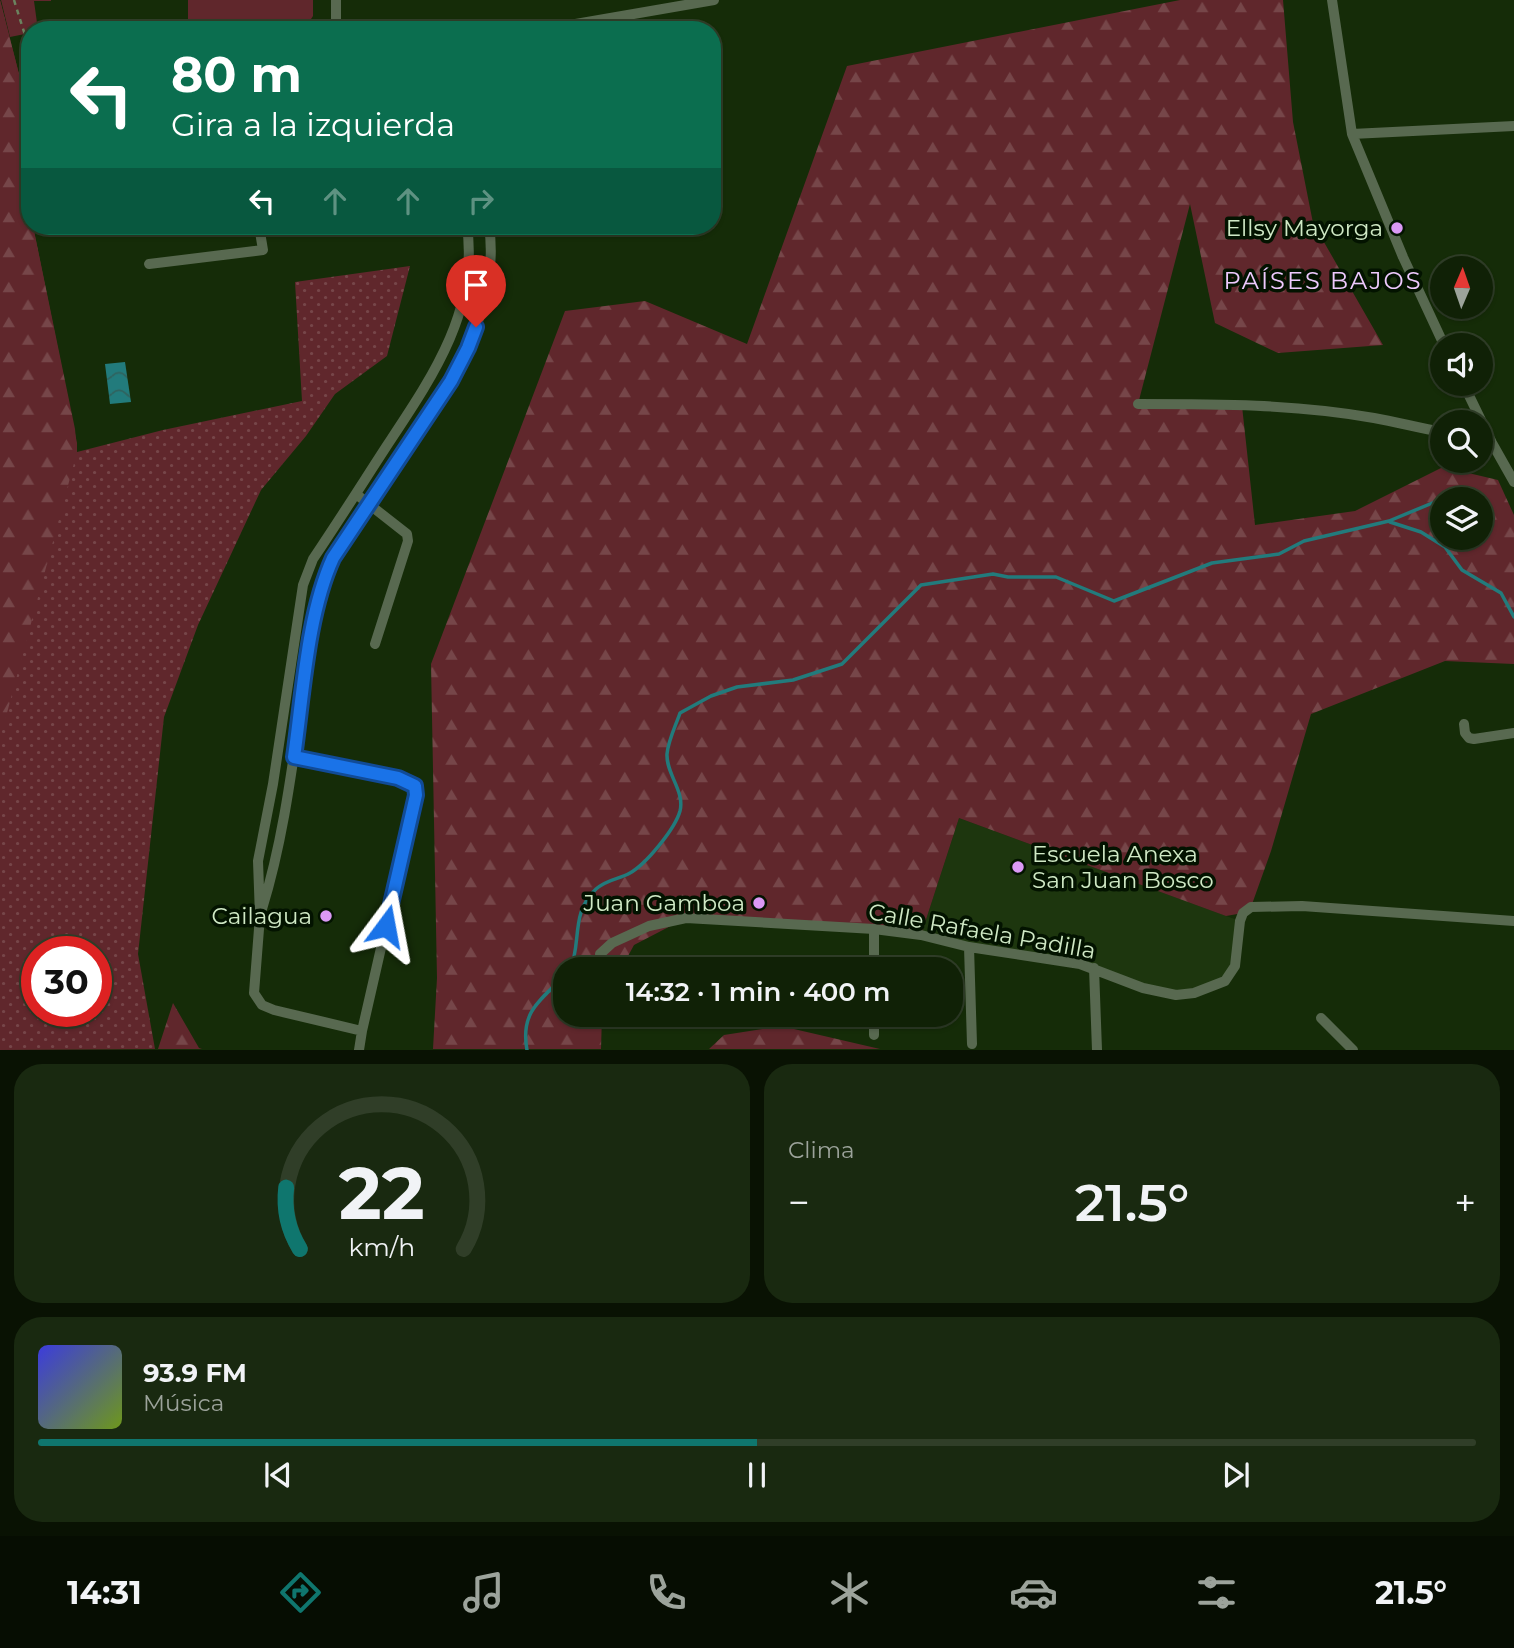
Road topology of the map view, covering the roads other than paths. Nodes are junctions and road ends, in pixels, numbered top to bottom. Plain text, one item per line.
1 (336, 0) edge
2 (644, 0) edge
3 (714, 0) edge
4 (1332, 0) edge
5 (645, 12) junction
6 (336, 21) edge
7 (593, 21) edge
8 (1514, 126) edge
9 (1352, 135) junction
10 (260, 235) edge
11 (467, 235) edge
12 (489, 235) edge
13 (149, 264) dead end
14 (1438, 333) edge
15 (1138, 404) dead end
16 (1430, 429) edge
17 (1493, 445) edge
18 (1512, 475) edge
19 (356, 494) junction
20 (369, 503) junction
21 (375, 644) dead end
22 (1464, 724) dead end
23 (1514, 733) edge
24 (294, 757) junction
25 (273, 783) junction
26 (289, 786) junction
27 (260, 916) junction
28 (1514, 921) edge
29 (873, 929) junction
30 (969, 947) junction
31 (600, 954) dead end
32 (874, 957) edge
33 (1094, 968) junction
34 (1321, 1018) dead end
35 (874, 1027) edge
36 (362, 1031) junction
37 (874, 1035) dead end
38 (972, 1044) dead end
39 (359, 1049) edge
40 (1097, 1049) edge
41 (1353, 1049) edge

1 - 6 street
2 - 5 street
3 - 5 street
4 - 9 street
5 - 7 street
8 - 9 street
9 - 14 street
10 - 13 street
11 - 19 street
12 - 20 street
15 - 16 street
17 - 18 street
19 - 20 street
19 - 25 street
20 - 21 street
20 - 24 street
22 - 23 street
24 - 26 street
24 - 36 street
25 - 26 street
25 - 27 street
26 - 27 street
27 - 36 street
28 - 33 street, Calle Rafaela Padilla
29 - 30 street, Calle Rafaela Padilla
29 - 31 street, Calle Rafaela Padilla
29 - 32 street
30 - 33 street, Calle Rafaela Padilla
30 - 38 street
33 - 40 street
34 - 41 street
35 - 37 street
36 - 39 street

